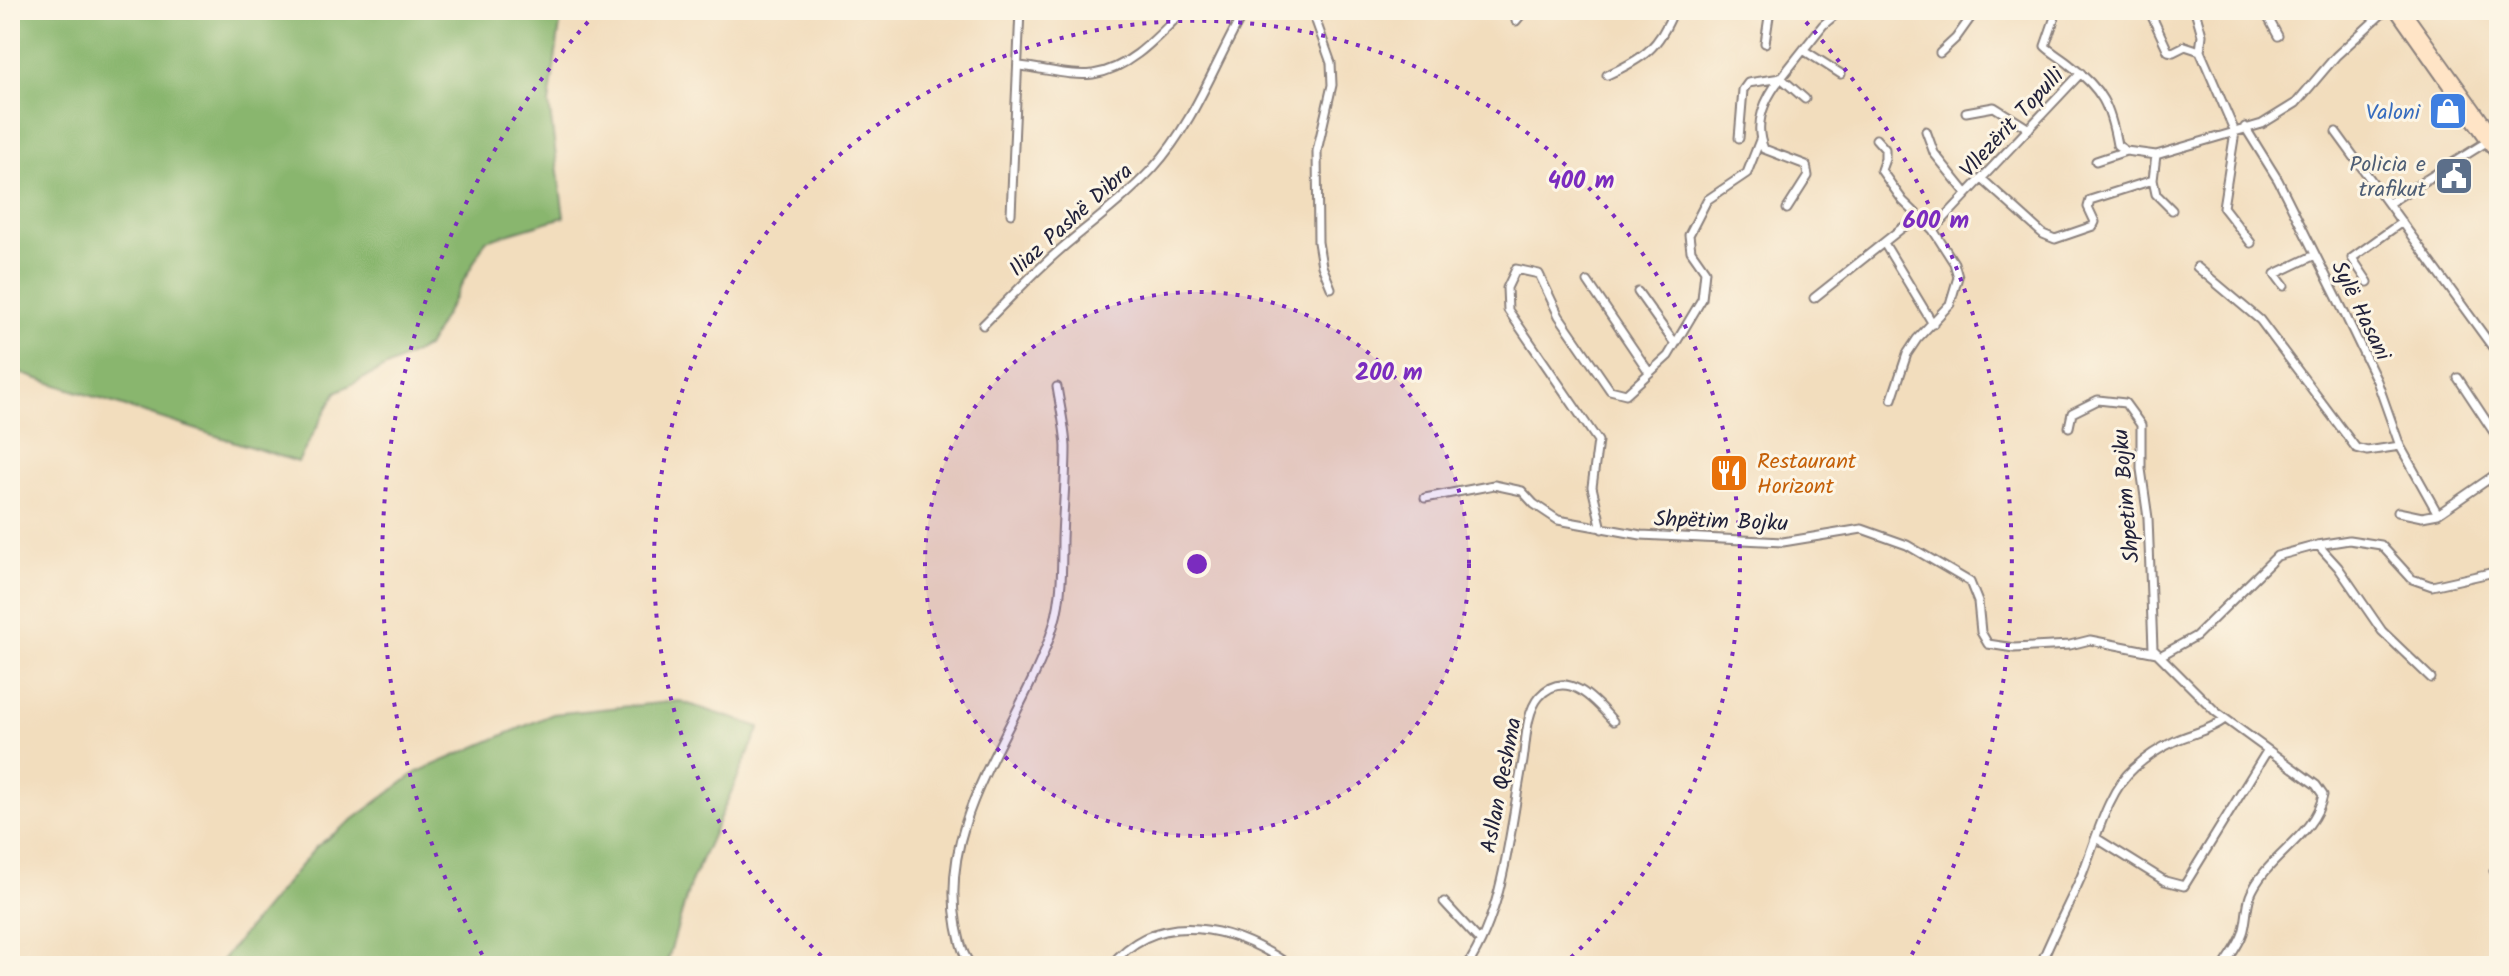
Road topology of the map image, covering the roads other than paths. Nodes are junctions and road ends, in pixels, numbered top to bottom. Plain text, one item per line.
1 (1020, 10) edge
2 (1184, 10) edge
3 (1245, 10) edge
4 (1312, 10) edge
5 (1525, 10) edge
6 (1674, 10) edge
7 (1770, 10) edge
8 (1841, 10) edge
9 (1976, 10) edge
10 (2149, 10) edge
11 (2195, 10) edge
12 (2264, 10) edge
13 (2386, 10) edge
14 (2395, 10) edge
15 (2404, 10) edge
16 (2056, 14) dead end
17 (1516, 21) dead end
18 (2278, 36) dead end
19 (1765, 43) dead end
20 (1805, 51) junction
21 (2200, 51) junction
22 (1940, 53) dead end
23 (1019, 66) junction
24 (2081, 73) junction
25 (1841, 74) dead end
26 (1607, 75) dead end
27 (1781, 78) junction
28 (1805, 99) dead end
29 (1966, 112) dead end
30 (2245, 127) junction
31 (2029, 129) junction
32 (1926, 131) dead end
33 (2235, 132) junction
34 (2336, 132) dead end
35 (1739, 138) dead end
36 (1876, 139) dead end
37 (2495, 139) edge
38 (1760, 140) junction
39 (2126, 151) junction
40 (2156, 155) junction
41 (2499, 158) edge
42 (2096, 161) dead end
43 (1982, 179) junction
44 (2153, 180) junction
45 (1967, 194) junction
46 (2389, 203) junction
47 (1787, 209) dead end
48 (2172, 210) dead end
49 (1011, 214) dead end
50 (1920, 217) junction
51 (2402, 222) junction
52 (1933, 230) junction
53 (1884, 243) junction
54 (2251, 243) dead end
55 (2315, 255) junction
56 (2197, 267) dead end
57 (1588, 282) dead end
58 (2368, 282) dead end
59 (2284, 286) dead end
60 (1331, 288) dead end
61 (1638, 292) dead end
62 (1814, 298) dead end
63 (1933, 324) junction
64 (983, 325) dead end
65 (1675, 344) junction
66 (2499, 356) edge
67 (1649, 372) junction
68 (2458, 378) dead end
69 (1057, 387) dead end
70 (1892, 399) dead end
71 (2069, 427) dead end
72 (2499, 440) edge
73 (2400, 446) junction
74 (2499, 472) edge
75 (1425, 498) dead end
76 (2398, 512) dead end
77 (2438, 514) junction
78 (1602, 529) junction
79 (2318, 545) junction
80 (2499, 571) edge
81 (2159, 655) junction
82 (2431, 678) dead end
83 (2225, 719) junction
84 (1613, 721) dead end
85 (2267, 751) junction
86 (2096, 838) junction
87 (1444, 902) dead end
88 (1480, 941) junction
89 (972, 966) edge
90 (1110, 966) edge
91 (1291, 966) edge
92 (1467, 966) edge
93 (2040, 966) edge
94 (2224, 966) edge

1 - 23 street
2 - 23 street
3 - 64 street, Iliaz Pashë Dibra
4 - 60 street
5 - 17 street
6 - 26 street
7 - 19 street
8 - 20 street
9 - 22 street
10 - 21 street
11 - 21 street
12 - 18 street
13 - 30 street
14 - 37 main road
15 - 37 main road
16 - 24 street
20 - 25 street
20 - 27 street
21 - 33 street
23 - 49 street
24 - 31 street, Vllezërit Topulli
24 - 39 street
27 - 28 street
27 - 35 street
27 - 38 street
29 - 31 street
30 - 33 street
30 - 55 street, Sylë Hasani
31 - 43 street, Vllezërit Topulli
32 - 45 street
33 - 40 street
33 - 54 street
34 - 46 street
36 - 50 street
37 - 41 main road
37 - 46 street
38 - 47 street
38 - 65 street
39 - 40 street
39 - 42 street
40 - 44 street
43 - 44 street
43 - 45 street, Vllezërit Topulli
44 - 48 street
45 - 52 street, Vllezërit Topulli
46 - 51 street
50 - 52 street
50 - 53 street
51 - 58 street
51 - 66 street
52 - 63 street
53 - 62 street
53 - 63 street
55 - 59 street
55 - 73 street, Sylë Hasani
56 - 73 street
57 - 67 street
61 - 65 street
63 - 70 street
65 - 67 street
67 - 78 street
68 - 72 street
69 - 89 street
71 - 81 street, Shpetim Bojku
73 - 77 street, Sylë Hasani
74 - 77 street
75 - 78 street, Shpëtim Bojku
76 - 77 street
78 - 81 street, Shpëtim Bojku
79 - 80 street
79 - 81 street
79 - 82 street
81 - 83 street
83 - 85 street
83 - 86 street
84 - 88 street, Asllan Qeshma
85 - 86 street
85 - 94 street
86 - 93 street
87 - 88 street
88 - 92 street, Asllan Qeshma
90 - 91 street

